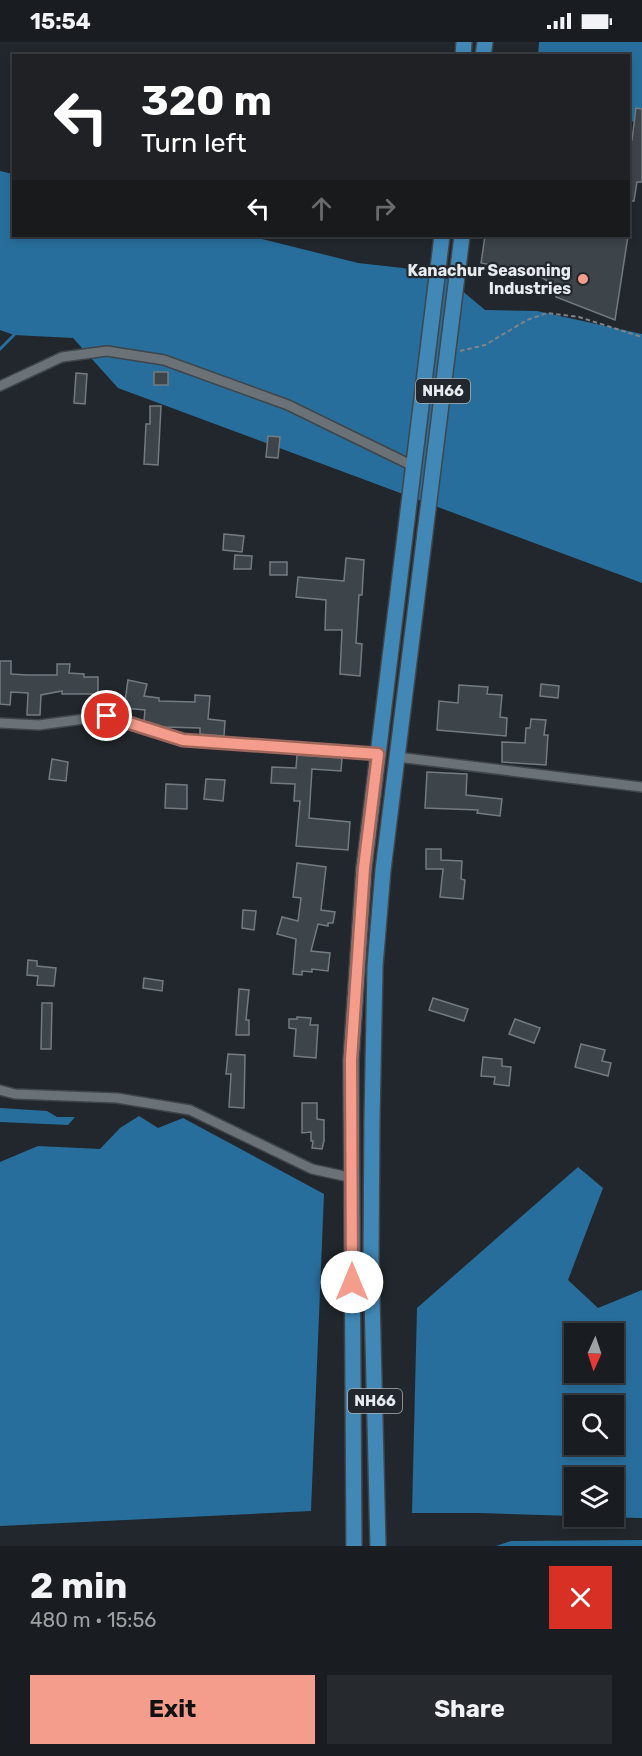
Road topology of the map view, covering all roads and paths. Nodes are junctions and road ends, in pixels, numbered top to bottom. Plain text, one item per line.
1 (442, 237) edge
2 (462, 237) edge
3 (642, 338) edge
4 (448, 353) junction
5 (0, 386) edge
6 (413, 466) junction
7 (0, 723) edge
8 (378, 754) junction
9 (397, 757) junction
10 (642, 787) edge
11 (0, 1090) edge
12 (353, 1178) junction
13 (354, 1546) edge
14 (378, 1546) edge

1 - 6 highway, NH66
2 - 4 highway, NH66
3 - 4 path
4 - 9 highway, NH66
5 - 6 street
6 - 8 highway, NH66
7 - 8 street
8 - 12 highway, NH66
9 - 10 street
9 - 14 highway, NH66
11 - 12 street
12 - 13 highway, NH66

